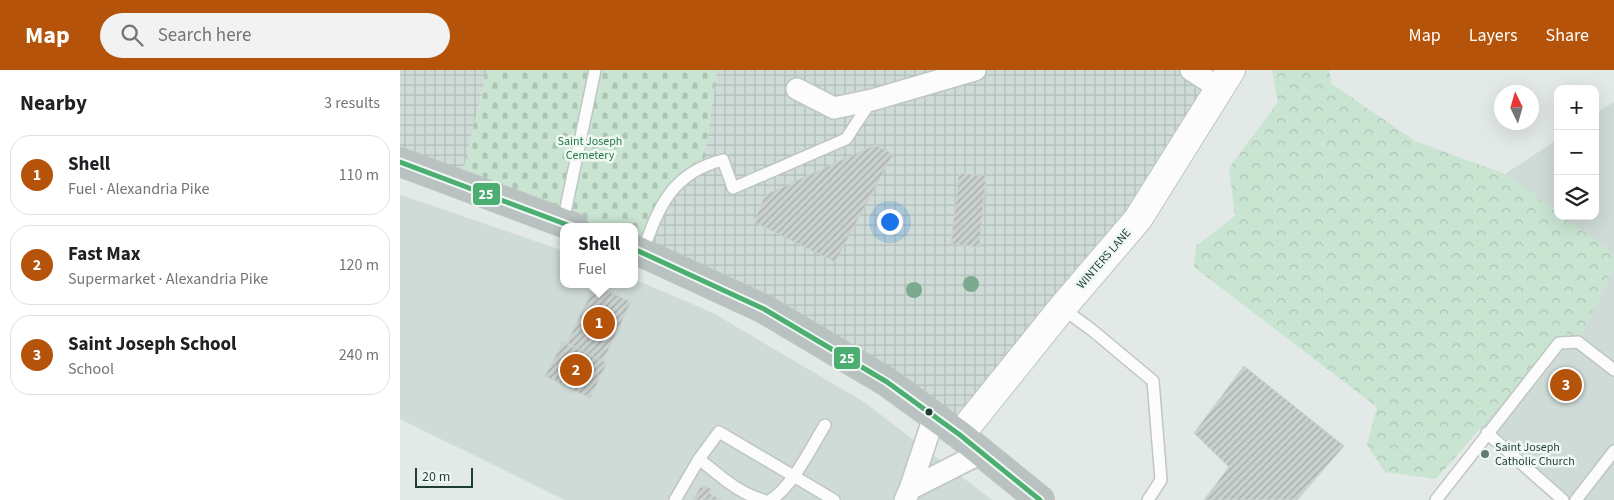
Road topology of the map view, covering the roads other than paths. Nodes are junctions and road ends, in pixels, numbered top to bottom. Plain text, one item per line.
1 (595, 70) edge
2 (975, 70) edge
3 (1191, 70) edge
4 (1223, 76) edge
5 (797, 89) dead end
6 (872, 100) junction
7 (400, 162) edge
8 (563, 223) edge
9 (568, 223) edge
10 (638, 251) edge
11 (1062, 308) junction
12 (1614, 370) edge
13 (934, 417) junction
14 (826, 425) dead end
15 (1487, 433) junction
16 (960, 436) junction
17 (1614, 451) edge
18 (981, 453) junction
19 (699, 459) junction
20 (793, 476) junction
21 (908, 495) edge
22 (675, 500) edge
23 (763, 500) edge
24 (770, 500) edge
25 (834, 500) edge
26 (1040, 500) edge
27 (1148, 500) edge
28 (1436, 500) edge
29 (1563, 500) edge
30 (1576, 500) edge

1 - 9 lane
2 - 6 street
3 - 4 street
4 - 11 street, WINTERS LANE
5 - 6 street
6 - 10 lane
7 - 8 highway
10 - 13 highway
11 - 16 street, WINTERS LANE
11 - 27 lane
12 - 15 lane
13 - 16 highway
13 - 21 street
14 - 20 lane
15 - 28 lane
15 - 29 lane
16 - 18 highway
17 - 30 lane
18 - 21 street
18 - 26 highway
19 - 20 lane
19 - 22 lane
19 - 23 lane
20 - 24 lane
20 - 25 lane

